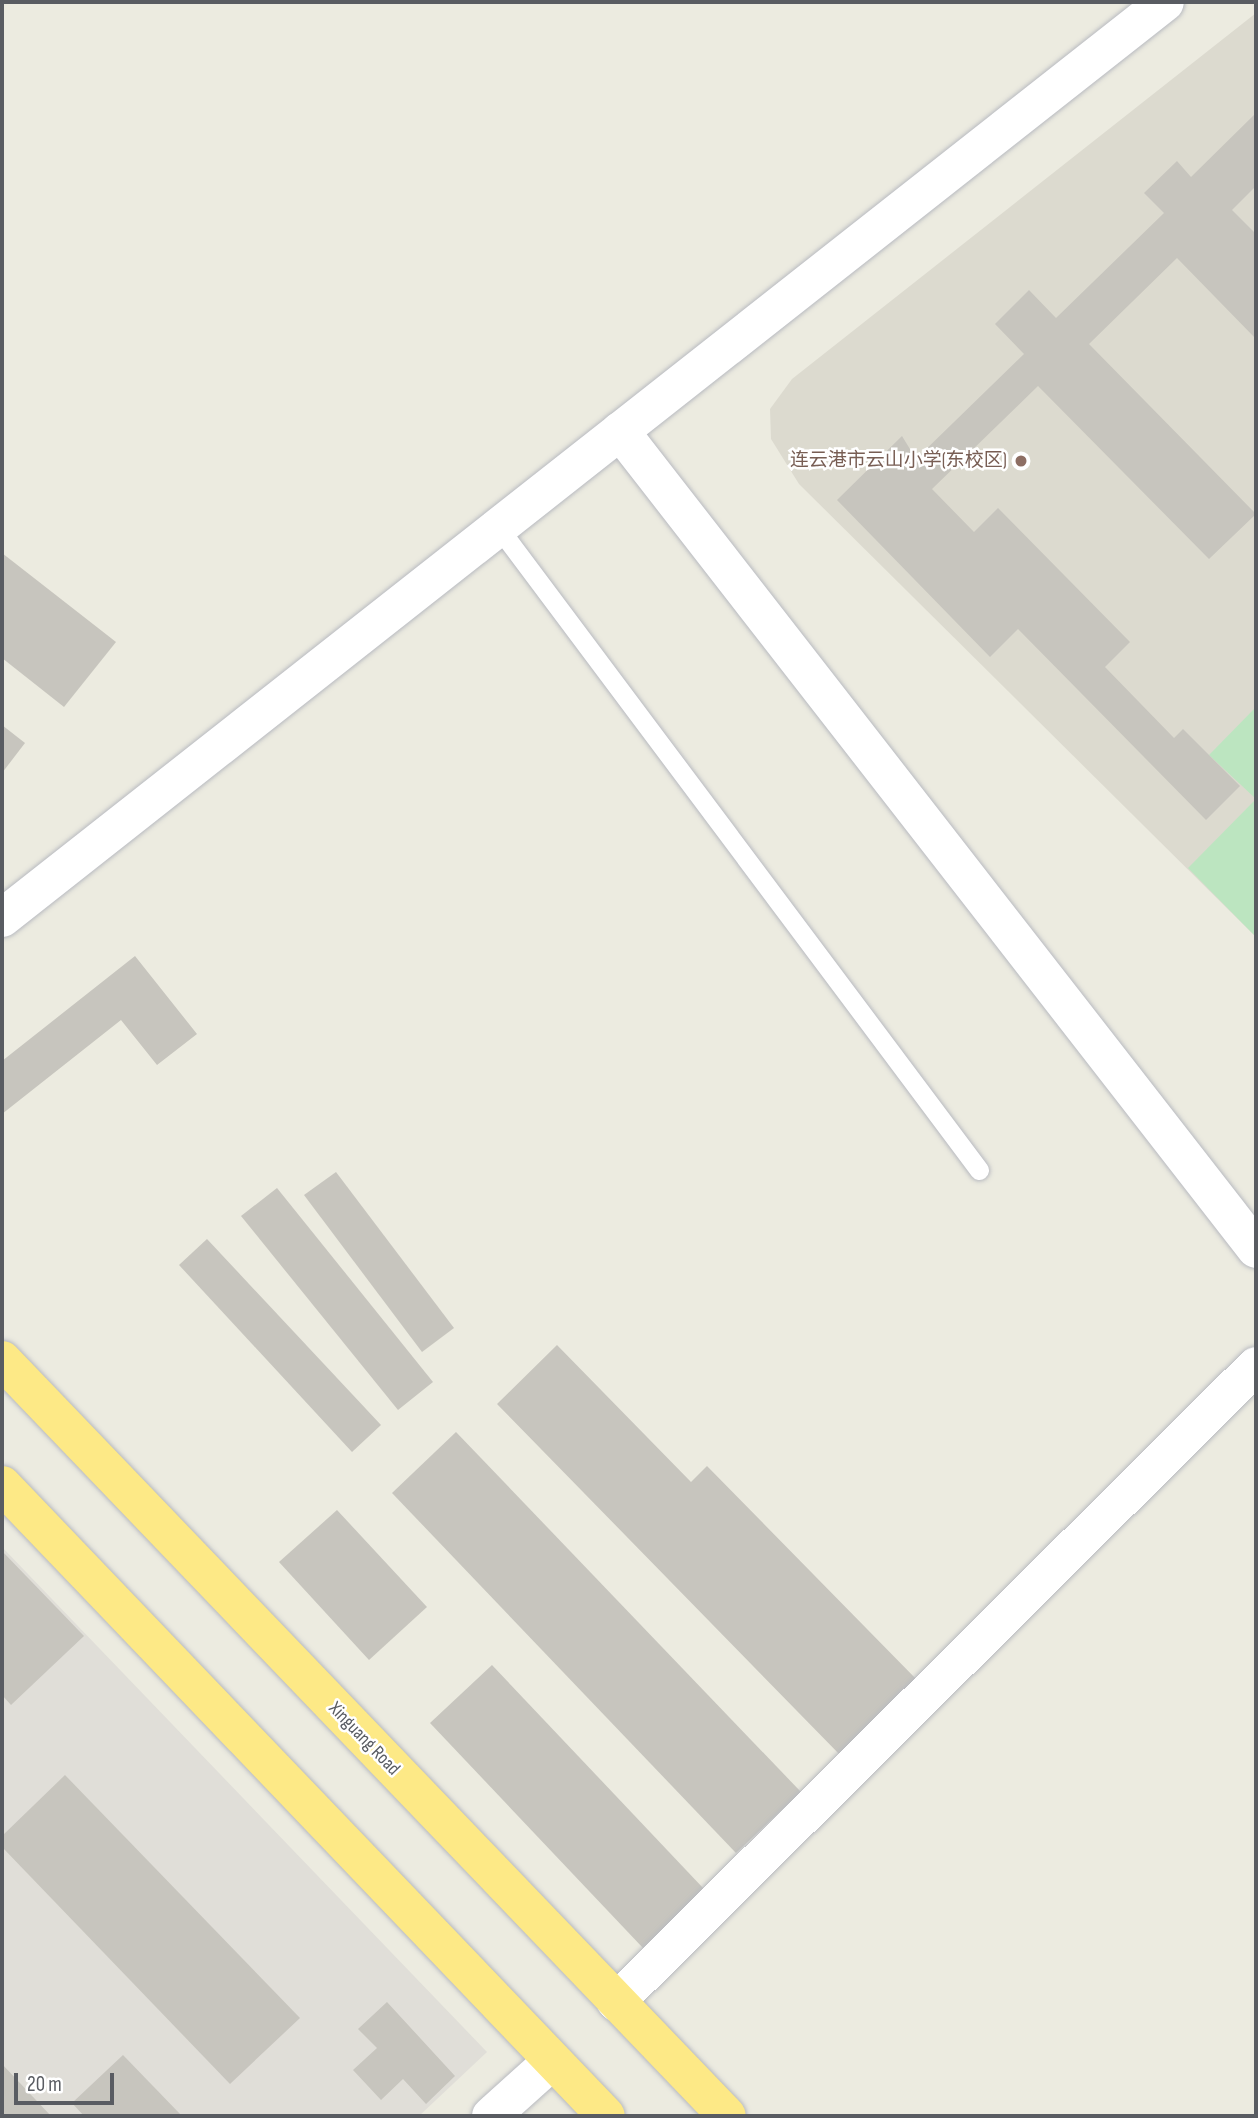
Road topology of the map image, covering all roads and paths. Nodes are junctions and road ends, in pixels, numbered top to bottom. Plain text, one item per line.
1 (1166, 2) edge
2 (620, 431) junction
3 (498, 527) junction
4 (2, 919) edge
5 (979, 1170) dead end
6 (1256, 1249) edge
7 (2, 1360) edge
8 (1256, 1366) edge
9 (2, 1485) edge
10 (616, 2001) junction
11 (552, 2061) junction
12 (491, 2116) edge
13 (606, 2116) edge
14 (727, 2116) edge

1 - 2 street
2 - 3 street
2 - 6 street
3 - 4 street
3 - 5 lane
7 - 10 highway, Xinguang Road
8 - 10 street
9 - 11 highway
10 - 14 highway, Xinguang Road
11 - 12 street
11 - 13 highway

